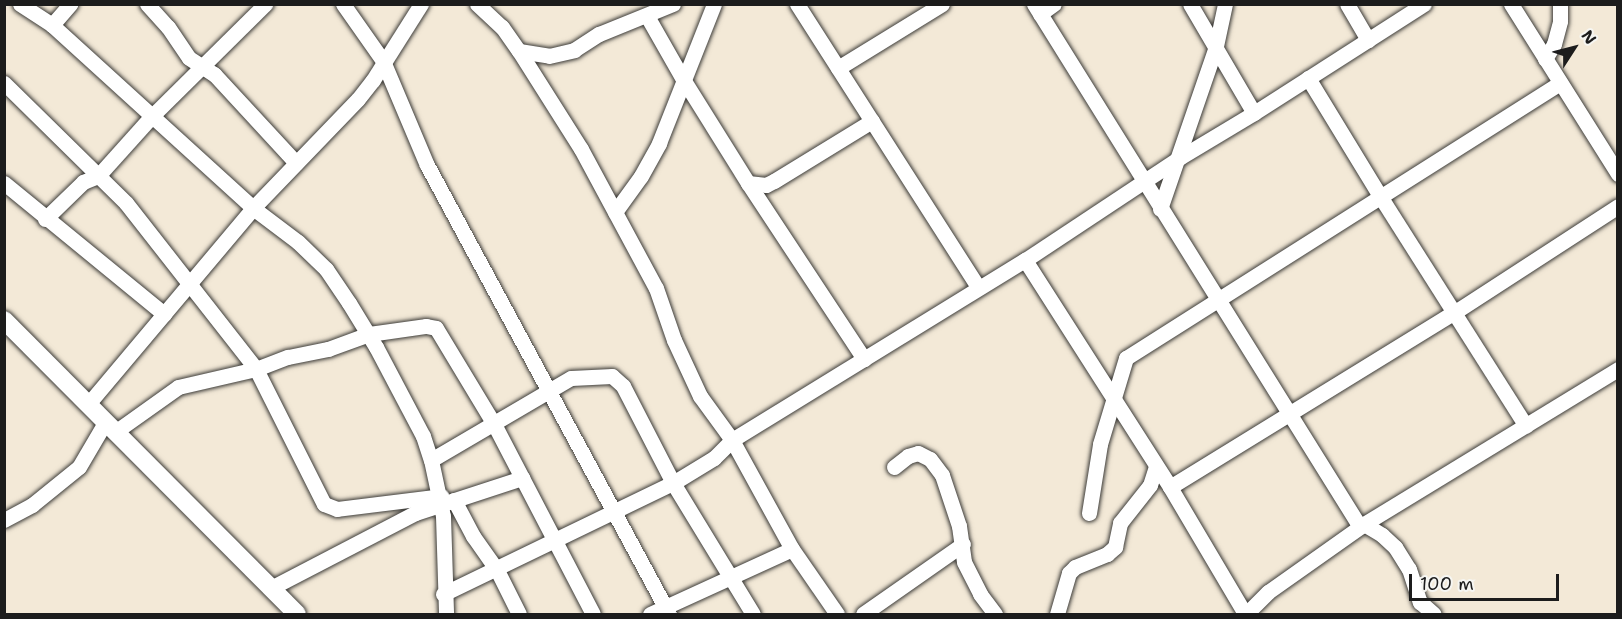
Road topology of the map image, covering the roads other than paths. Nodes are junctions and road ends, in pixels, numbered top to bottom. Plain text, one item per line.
1 (20, 4) edge
2 (70, 4) edge
3 (147, 4) edge
4 (265, 4) edge
5 (343, 4) edge
6 (421, 4) edge
7 (477, 4) edge
8 (489, 4) edge
9 (673, 4) edge
10 (714, 4) edge
11 (797, 4) edge
12 (942, 4) edge
13 (1054, 4) edge
14 (1190, 4) edge
15 (1225, 4) edge
16 (1347, 4) edge
17 (1424, 4) edge
18 (1511, 4) edge
19 (1560, 4) edge
20 (1037, 9) edge
21 (647, 16) junction
22 (52, 24) junction
23 (502, 27) junction
24 (1368, 40) junction
25 (1215, 46) junction
26 (519, 51) junction
27 (1545, 59) junction
28 (383, 62) junction
29 (202, 65) junction
30 (838, 68) junction
31 (1308, 78) junction
32 (683, 79) junction
33 (4, 83) edge
34 (1560, 83) junction
35 (1254, 113) junction
36 (151, 117) junction
37 (872, 121) junction
38 (1179, 158) junction
39 (296, 163) junction
40 (1617, 174) edge
41 (98, 176) junction
42 (1143, 182) junction
43 (4, 183) edge
44 (748, 183) junction
45 (1380, 196) junction
46 (1617, 206) edge
47 (253, 208) junction
48 (1160, 209) junction
49 (615, 212) junction
50 (45, 219) junction
51 (1025, 260) junction
52 (190, 286) junction
53 (978, 287) junction
54 (1218, 300) junction
55 (1455, 312) junction
56 (164, 314) junction
57 (4, 320) edge
58 (369, 334) junction
59 (864, 359) junction
60 (256, 369) junction
61 (1617, 369) edge
62 (548, 391) junction
63 (1113, 399) junction
64 (89, 403) junction
65 (1289, 414) junction
66 (494, 424) junction
67 (1526, 426) junction
68 (111, 427) junction
69 (732, 440) junction
70 (431, 460) junction
71 (894, 467) dead end
72 (1156, 467) junction
73 (522, 478) junction
74 (674, 483) junction
75 (1170, 487) junction
76 (445, 500) junction
77 (612, 511) junction
78 (1089, 513) dead end
79 (4, 520) edge
80 (1362, 525) junction
81 (554, 540) junction
82 (963, 544) junction
83 (792, 549) junction
84 (497, 570) junction
85 (729, 577) junction
86 (271, 588) junction
87 (443, 594) junction
88 (667, 611) edge
89 (297, 615) edge
90 (446, 615) edge
91 (519, 615) edge
92 (593, 615) edge
93 (650, 615) edge
94 (753, 615) edge
95 (837, 615) edge
96 (863, 615) edge
97 (995, 615) edge
98 (1057, 615) edge
99 (1246, 615) edge
100 (1434, 615) edge

1 - 22 street
2 - 22 street
3 - 29 street
4 - 29 street
5 - 28 street
6 - 28 street
7 - 23 street
8 - 23 street
9 - 21 street
10 - 32 street
11 - 30 street
12 - 30 street
13 - 20 street
14 - 25 street
15 - 25 street
16 - 24 street
17 - 24 street
18 - 27 street
19 - 27 street
20 - 42 street
21 - 26 street
21 - 32 street
22 - 36 street
23 - 26 street
24 - 31 street
25 - 35 street
25 - 38 street
26 - 49 street
27 - 34 street
28 - 39 street
28 - 62 street
29 - 36 street
29 - 39 street
30 - 37 street
31 - 35 street
31 - 45 street
32 - 44 street
32 - 49 street
33 - 41 street
34 - 40 street
34 - 45 street
35 - 38 street
36 - 41 street
36 - 47 street
37 - 44 street
37 - 53 street
38 - 42 street
38 - 48 street
39 - 47 street
41 - 50 street
41 - 52 street
42 - 48 street
42 - 51 street
43 - 50 street
44 - 59 street
45 - 54 street
45 - 55 street
46 - 55 street
47 - 52 street
47 - 58 street
48 - 54 street
49 - 69 street
50 - 56 street
51 - 53 street
51 - 63 street
52 - 56 street
52 - 60 street
53 - 59 street
54 - 63 street
54 - 65 street
55 - 65 street
55 - 67 street
56 - 64 street
57 - 64 main road
58 - 60 street
58 - 66 street
58 - 70 street
59 - 69 street
60 - 68 street
60 - 76 street
61 - 67 street
62 - 66 street
62 - 74 street
62 - 77 street
63 - 72 street
63 - 78 street
64 - 68 main road
65 - 75 street
65 - 80 street
66 - 70 street
66 - 73 street
67 - 80 street
68 - 79 street
68 - 86 main road
69 - 74 street
69 - 83 street
70 - 76 street
71 - 82 street
72 - 75 street
72 - 98 street
73 - 76 street
73 - 81 street
74 - 77 street
74 - 85 street
75 - 99 street
76 - 84 street
76 - 86 street
76 - 87 street
77 - 81 street
77 - 88 street
80 - 99 street
80 - 100 street
81 - 84 street
81 - 92 street
82 - 96 street
82 - 97 street
83 - 85 street
83 - 95 street
84 - 87 street
84 - 91 street
85 - 88 street
85 - 94 street
86 - 89 main road
87 - 90 street
88 - 93 street

